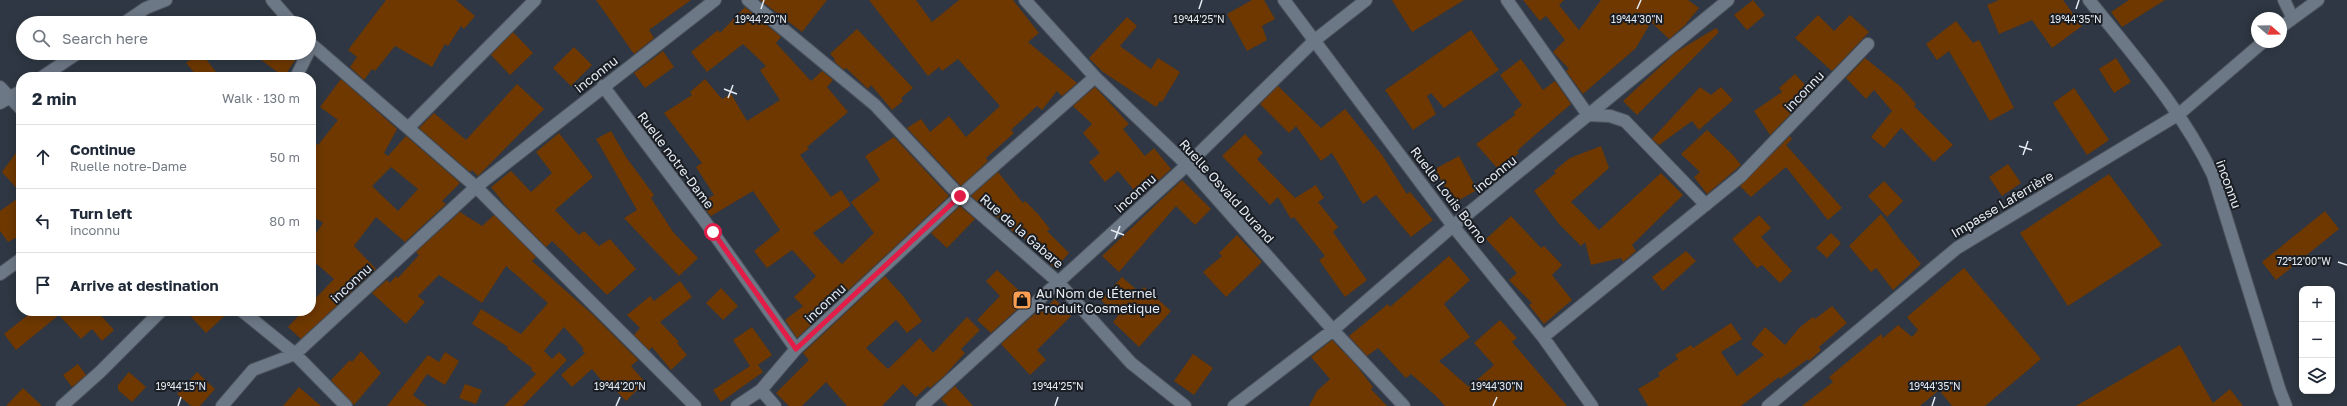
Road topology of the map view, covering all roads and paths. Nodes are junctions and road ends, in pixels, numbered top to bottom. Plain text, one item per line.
1 (166, 0) edge
2 (272, 0) edge
3 (534, 0) edge
4 (715, 0) edge
5 (748, 0) edge
6 (1025, 0) edge
7 (1284, 0) edge
8 (1366, 0) edge
9 (1507, 0) edge
10 (1728, 0) edge
11 (2089, 0) edge
12 (2284, 0) edge
13 (2318, 0) edge
14 (142, 4) edge
15 (131, 16) edge
16 (286, 16) edge
17 (2292, 17) junction
18 (2287, 22) edge
19 (1316, 40) junction
20 (1868, 44) dead end
21 (2256, 48) edge
22 (316, 53) edge
23 (68, 60) edge
24 (304, 60) edge
25 (50, 72) edge
26 (298, 72) edge
27 (1095, 77) junction
28 (603, 86) junction
29 (0, 87) edge
30 (16, 93) edge
31 (5, 101) edge
32 (16, 107) edge
33 (2179, 114) junction
34 (1588, 115) junction
35 (408, 128) junction
36 (1187, 164) junction
37 (476, 187) junction
38 (960, 196) junction
39 (1706, 205) junction
40 (1453, 226) junction
41 (16, 263) edge
42 (0, 274) edge
43 (1058, 282) junction
44 (156, 316) edge
45 (248, 316) edge
46 (1333, 330) junction
47 (1543, 337) junction
48 (796, 349) junction
49 (295, 354) junction
50 (761, 390) junction
51 (62, 406) edge
52 (222, 406) edge
53 (346, 406) edge
54 (695, 406) edge
55 (737, 406) edge
56 (774, 406) edge
57 (922, 406) edge
58 (1185, 406) edge
59 (1234, 406) edge
60 (1404, 406) edge
61 (1592, 406) edge
62 (1768, 406) edge
63 (2286, 406) edge

1 - 14 street
2 - 16 street
3 - 35 street
4 - 28 street, inconnu
5 - 38 street, Rue de la Gabare
6 - 27 street, Ruelle Osvald Durand
7 - 19 street, Ruelle Louis Borno
8 - 19 street, inconnu
9 - 34 street
10 - 34 street, inconnu
11 - 33 street, inconnu
12 - 17 street
13 - 17 street
14 - 15 street
17 - 18 street
19 - 36 street, inconnu
19 - 40 street, Ruelle Louis Borno
20 - 39 street, inconnu
21 - 33 street, Impasse Laferrière
22 - 35 street
23 - 25 street
24 - 26 street
27 - 36 street, Ruelle Osvald Durand
27 - 38 street, inconnu
28 - 37 street, inconnu
28 - 48 street, Ruelle notre-Dame
29 - 31 street
30 - 31 street
31 - 32 street
33 - 62 street, Impasse Laferrière
33 - 63 street, inconnu
34 - 39 street
34 - 40 street, inconnu
35 - 37 street
36 - 43 street, inconnu
36 - 46 street, Ruelle Osvald Durand
37 - 49 street, inconnu
37 - 54 street
38 - 43 street, Rue de la Gabare
38 - 48 street, inconnu
39 - 47 street, inconnu
40 - 46 street, inconnu
40 - 47 street, Ruelle Louis Borno
41 - 42 street
43 - 57 street, inconnu
43 - 58 street, Rue de la Gabare
44 - 51 street
45 - 49 street
46 - 59 street, inconnu
46 - 60 street, Ruelle Osvald Durand
47 - 61 street, Ruelle Louis Borno
48 - 50 street, inconnu
49 - 52 street, inconnu
49 - 53 street
50 - 55 street, inconnu
50 - 56 street

